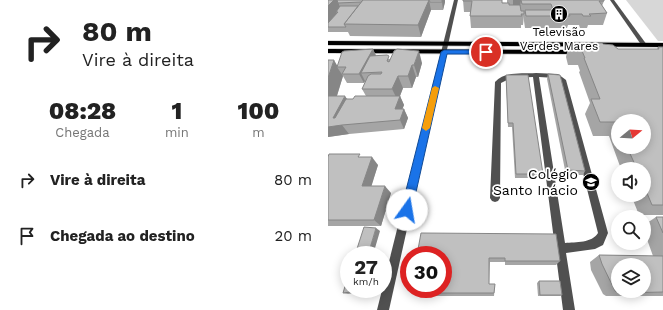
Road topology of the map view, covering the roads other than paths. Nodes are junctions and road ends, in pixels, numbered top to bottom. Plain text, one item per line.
1 (456, 0) edge
2 (612, 0) edge
3 (328, 43) edge
4 (644, 45) junction
5 (663, 45) edge
6 (445, 48) junction
7 (328, 51) edge
8 (588, 52) edge
9 (536, 75) junction
10 (495, 198) dead end
11 (561, 249) junction
12 (383, 310) edge
13 (570, 310) edge

1 - 6 street
2 - 4 street
3 - 6 main road
4 - 5 main road
4 - 6 main road
6 - 7 main road
6 - 8 main road
6 - 12 street
9 - 10 street
9 - 11 street
9 - 11 street
11 - 13 street

